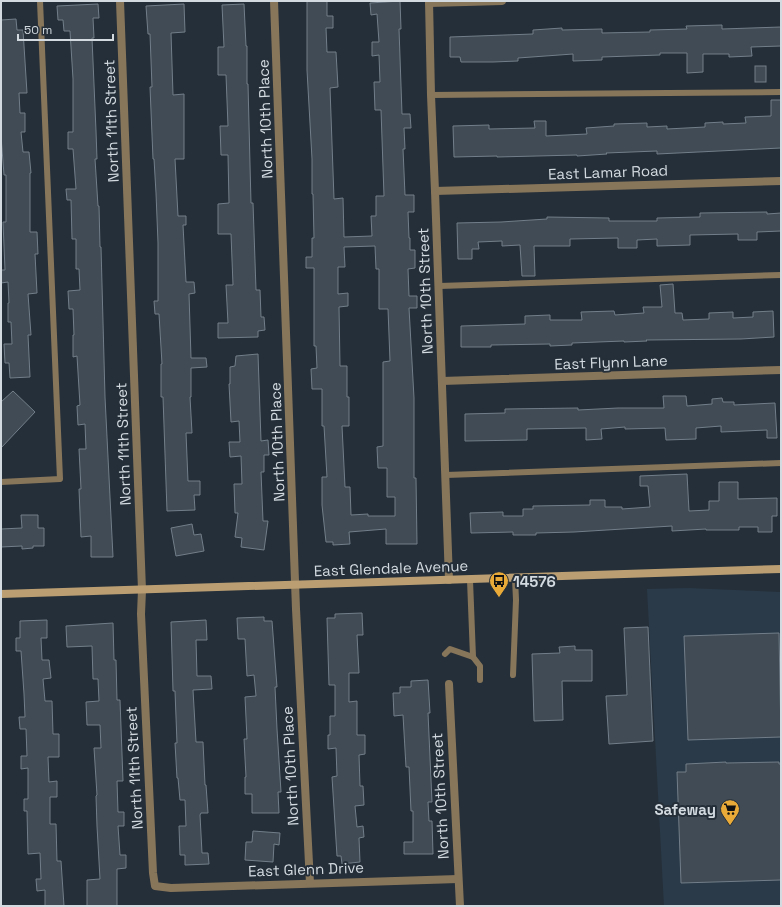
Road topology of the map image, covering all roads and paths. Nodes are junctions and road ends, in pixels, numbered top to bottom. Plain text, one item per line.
1 (40, 1) edge
2 (120, 1) edge
3 (274, 1) edge
4 (502, 1) edge
5 (429, 2) edge
6 (781, 92) edge
7 (431, 95) junction
8 (781, 181) edge
9 (435, 191) junction
10 (781, 275) edge
11 (439, 286) junction
12 (781, 370) edge
13 (442, 380) junction
14 (781, 464) edge
15 (446, 475) junction
16 (1, 482) edge
17 (781, 569) edge
18 (515, 578) junction
19 (449, 580) junction
20 (470, 580) junction
21 (296, 585) junction
22 (142, 590) junction
23 (1, 594) edge
24 (445, 654) dead end
25 (473, 658) junction
26 (513, 675) dead end
27 (480, 680) dead end
28 (449, 684) dead end
29 (458, 879) junction
30 (310, 883) junction
31 (155, 886) joint
32 (460, 906) edge

1 - 16 lane
2 - 22 street, North 11th Street
3 - 21 street, North 10th Place
4 - 5 street
5 - 7 street, North 10th Street
6 - 7 lane
7 - 9 street, North 10th Street
8 - 9 street, East Lamar Road
9 - 11 street, North 10th Street
10 - 11 lane
11 - 13 street, North 10th Street
12 - 13 street, East Flynn Lane
13 - 15 street, North 10th Street
14 - 15 lane
15 - 19 street, North 10th Street
17 - 18 main road, East Glendale Avenue
18 - 20 main road, East Glendale Avenue
18 - 26 lane
19 - 20 main road, East Glendale Avenue
19 - 21 main road, East Glendale Avenue
20 - 25 lane
21 - 22 main road, East Glendale Avenue
21 - 30 street, North 10th Place
22 - 23 main road, East Glendale Avenue
22 - 31 street, North 11th Street
24 - 25 lane
25 - 27 lane
28 - 29 street, North 10th Street
29 - 30 street, East Glenn Drive
29 - 32 street, North 10th Street
30 - 31 street, East Glenn Drive

